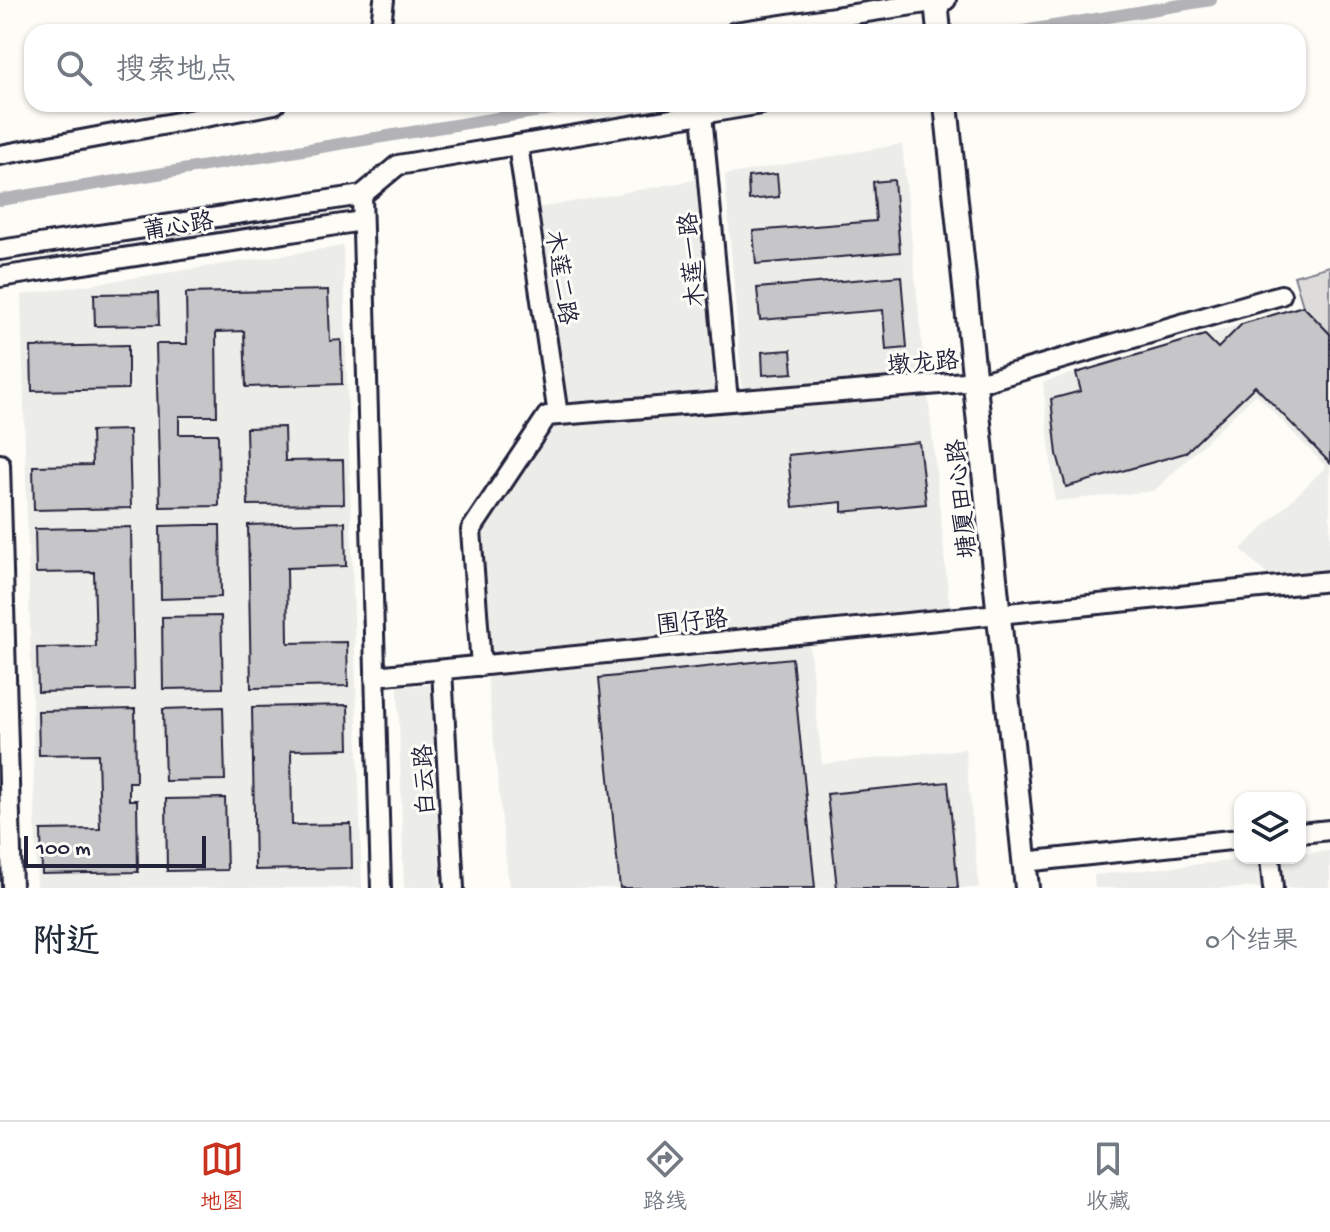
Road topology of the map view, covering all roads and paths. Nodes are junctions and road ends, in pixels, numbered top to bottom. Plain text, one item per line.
1 (384, 0) edge
2 (944, 13) edge
3 (381, 24) edge
4 (823, 24) edge
5 (232, 112) edge
6 (714, 112) edge
7 (947, 112) edge
8 (961, 112) edge
9 (702, 114) junction
10 (518, 145) junction
11 (0, 155) edge
12 (362, 195) junction
13 (362, 221) junction
14 (0, 250) edge
15 (0, 277) edge
16 (1281, 295) dead end
17 (982, 381) junction
18 (728, 401) junction
19 (558, 415) junction
20 (0, 464) edge
21 (1330, 581) edge
22 (1006, 614) junction
23 (481, 666) junction
24 (442, 670) junction
25 (375, 676) junction
26 (1330, 830) edge
27 (1306, 832) edge
28 (1234, 840) edge
29 (1031, 861) junction
30 (1271, 864) edge
31 (12, 888) edge
32 (381, 888) edge
33 (454, 888) edge
34 (1027, 888) edge
35 (1041, 888) edge
36 (1273, 888) edge

1 - 3 street
2 - 4 street
5 - 11 street
6 - 9 street
7 - 17 main road, 塘厦田心路
8 - 17 main road, 塘厦田心路
9 - 10 street
9 - 18 street, 木莲一路
10 - 12 street
10 - 19 street, 木莲二路
12 - 13 street
12 - 14 street, 莆心路
13 - 15 street, 莆心路
13 - 25 street
16 - 17 street, 墩龙路
17 - 18 street, 墩龙路
17 - 22 main road, 塘厦田心路
18 - 19 street, 墩龙路
19 - 23 street
20 - 31 street
21 - 22 street, 围仔路
22 - 23 street, 围仔路
22 - 29 main road, 塘厦田心路
23 - 24 street, 围仔路
24 - 25 street, 围仔路
24 - 33 street, 白云路
25 - 32 street
26 - 27 street
28 - 29 street
29 - 34 main road, 塘厦田心路
29 - 35 main road, 塘厦田心路
30 - 36 street

